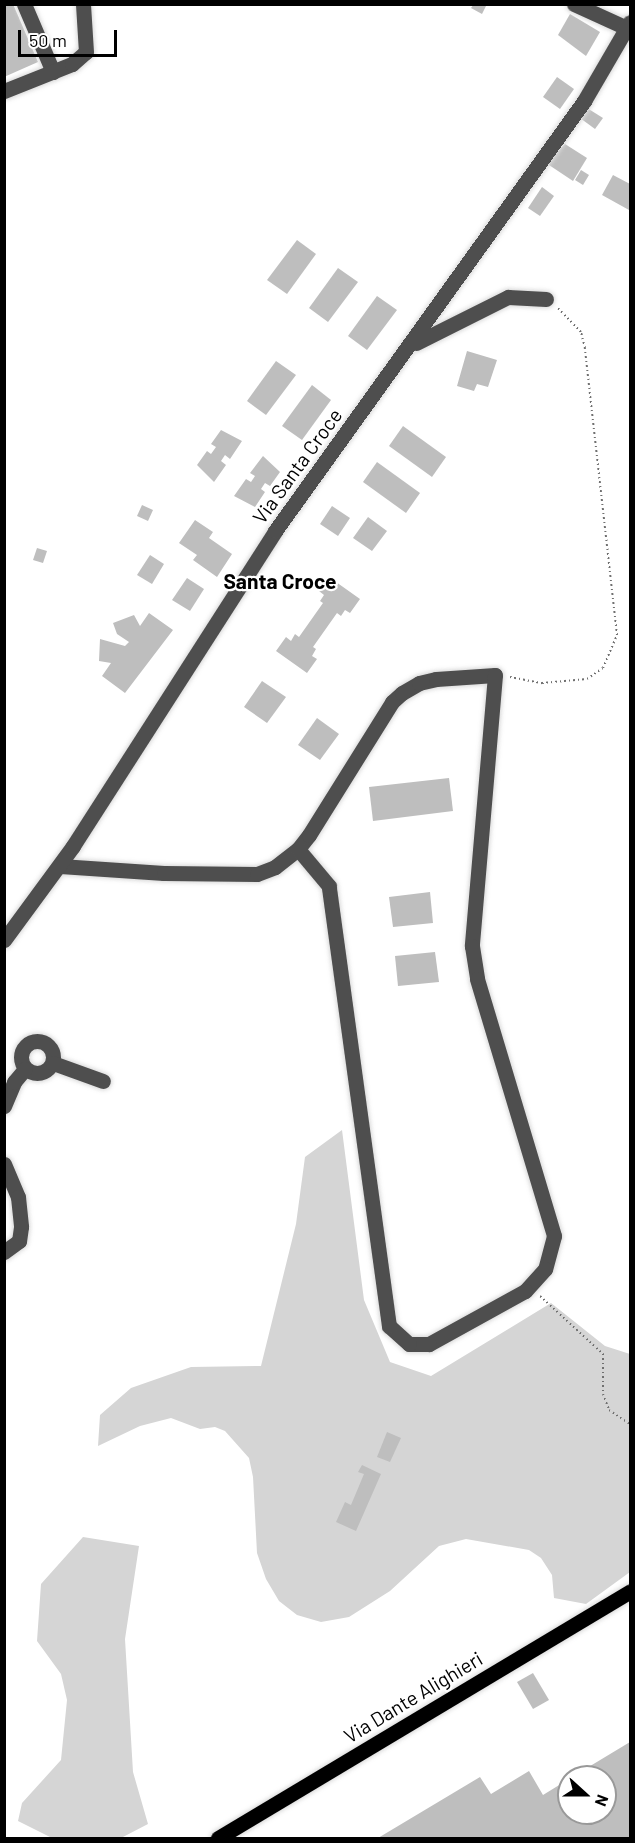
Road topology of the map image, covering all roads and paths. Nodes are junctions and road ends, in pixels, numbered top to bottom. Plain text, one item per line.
1 (24, 4) edge
2 (83, 4) edge
3 (574, 4) edge
4 (629, 25) edge
5 (53, 72) junction
6 (4, 91) edge
7 (546, 299) joint
8 (411, 345) junction
9 (495, 675) junction
10 (73, 846) junction
11 (298, 849) junction
12 (60, 866) junction
13 (84, 867) junction
14 (4, 940) edge
15 (53, 1063) junction
16 (25, 1069) junction
17 (103, 1081) dead end
18 (4, 1106) edge
19 (4, 1164) edge
20 (4, 1252) edge
21 (530, 1285) junction
22 (630, 1424) edge
23 (630, 1591) edge
24 (218, 1839) edge

1 - 5 street
2 - 5 street
3 - 4 street
4 - 8 street, Via Santa Croce
5 - 6 street
7 - 8 street
7 - 9 path
8 - 10 street, Via Santa Croce
9 - 11 street
9 - 21 street
10 - 12 street, Via Santa Croce
10 - 13 street
11 - 13 street
11 - 21 street
12 - 13 street
12 - 14 street, Via Santa Croce
15 - 16 street
15 - 16 street
15 - 17 street
16 - 18 street
19 - 20 street
21 - 22 path
23 - 24 main road, Via Dante Alighieri

